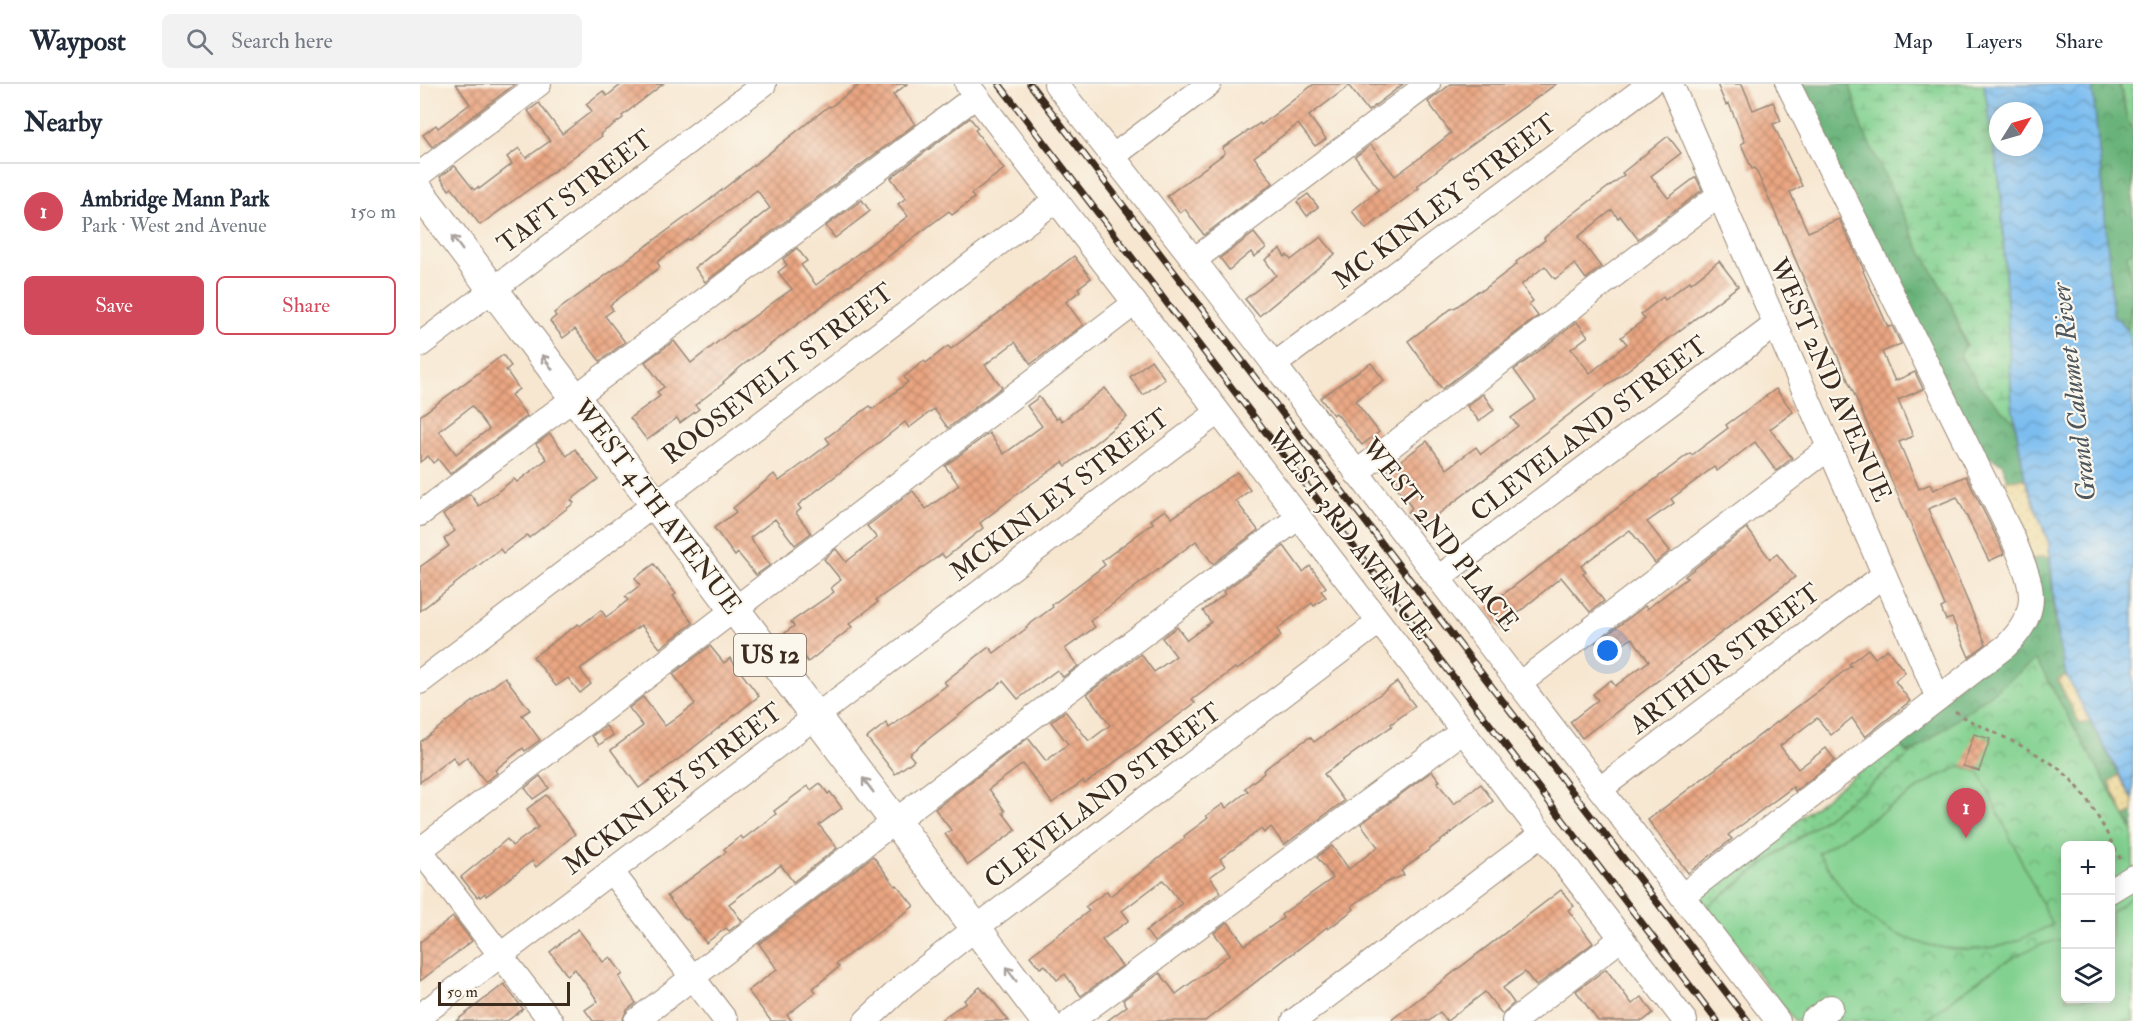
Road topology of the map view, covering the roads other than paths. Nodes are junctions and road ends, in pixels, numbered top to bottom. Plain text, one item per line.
1 (539, 84) edge
2 (764, 84) edge
3 (1056, 84) edge
4 (1209, 84) edge
5 (1428, 84) edge
6 (1650, 84) edge
7 (1671, 84) edge
8 (1788, 84) edge
9 (971, 90) edge
10 (1112, 157) junction
11 (420, 174) edge
12 (420, 193) edge
13 (1719, 195) junction
14 (1056, 200) junction
15 (1194, 260) junction
16 (492, 290) junction
17 (1135, 303) junction
18 (1775, 325) junction
19 (420, 345) edge
20 (1274, 365) junction
21 (574, 398) junction
22 (1218, 412) junction
23 (1829, 448) junction
24 (1356, 473) junction
25 (655, 503) junction
26 (420, 514) edge
27 (1299, 517) junction
28 (1884, 575) junction
29 (1438, 578) junction
30 (735, 610) junction
31 (1379, 622) junction
32 (420, 682) edge
33 (1520, 684) junction
34 (1947, 705) junction
35 (816, 716) junction
36 (1463, 731) junction
37 (1600, 789) junction
38 (895, 821) junction
39 (1542, 834) junction
40 (420, 850) edge
41 (611, 871) junction
42 (2132, 878) edge
43 (2115, 888) edge
44 (1682, 896) junction
45 (976, 928) junction
46 (1622, 938) junction
47 (501, 954) junction
48 (693, 978) junction
49 (420, 1016) edge
50 (551, 1021) edge
51 (636, 1021) edge
52 (726, 1021) edge
53 (866, 1021) edge
54 (1046, 1021) edge
55 (1071, 1021) edge
56 (1294, 1021) edge
57 (1514, 1021) edge
58 (1685, 1021) edge
59 (1778, 1021) edge

1 - 11 street
2 - 16 street, TAFT STREET
3 - 10 street, WEST 2ND PLACE
4 - 10 street
5 - 15 street
6 - 20 street, MC KINLEY STREET
7 - 13 street, WEST 2ND AVENUE
8 - 34 street
9 - 14 street, WEST 3RD AVENUE
9 - 21 street
10 - 15 street, WEST 2ND PLACE
16 -> 12 main road, WEST 4TH AVENUE / US 12
13 - 18 street, WEST 2ND AVENUE
13 - 24 street
14 - 17 street, WEST 3RD AVENUE
14 - 25 street, ROOSEVELT STREET
15 - 20 street, WEST 2ND PLACE
16 - 19 street, TAFT STREET
21 -> 16 main road, WEST 4TH AVENUE / US 12
17 - 22 street, WEST 3RD AVENUE
17 - 30 street
18 - 23 street, WEST 2ND AVENUE
18 - 29 street, CLEVELAND STREET
20 - 24 street, WEST 2ND PLACE
21 - 25 main road, WEST 4TH AVENUE / US 12
21 - 26 street
22 - 27 street, WEST 3RD AVENUE
22 - 35 street, MCKINLEY STREET
23 - 28 street, WEST 2ND AVENUE
23 - 33 street
24 - 29 street, WEST 2ND PLACE
25 - 30 main road, WEST 4TH AVENUE / US 12
25 - 32 street, ROOSEVELT STREET
27 - 31 street, WEST 3RD AVENUE
27 - 38 street
28 - 34 street, WEST 2ND AVENUE
28 - 37 street, ARTHUR STREET
29 - 33 street, WEST 2ND PLACE
30 - 35 main road, WEST 4TH AVENUE / US 12
30 - 40 street
31 - 36 street, WEST 3RD AVENUE
31 - 45 street, CLEVELAND STREET
33 - 37 street, WEST 2ND PLACE
34 - 44 street
38 -> 35 main road, WEST 4TH AVENUE / US 12
35 - 41 street, MCKINLEY STREET
36 - 39 street, WEST 3RD AVENUE
36 - 55 street
37 - 44 street, WEST 2ND PLACE
38 - 45 main road, WEST 4TH AVENUE / US 12
38 - 48 street
39 - 46 street, WEST 3RD AVENUE
39 - 56 street
40 - 47 street
41 - 47 street, MCKINLEY STREET
41 - 48 street
42 - 43 street
44 - 59 street, WEST 2ND PLACE
45 - 53 street, CLEVELAND STREET
54 -> 45 main road, WEST 4TH AVENUE / US 12
46 - 57 street
46 - 58 street, WEST 3RD AVENUE
47 - 49 street, MCKINLEY STREET
47 - 50 street
48 - 51 street
48 - 52 street

